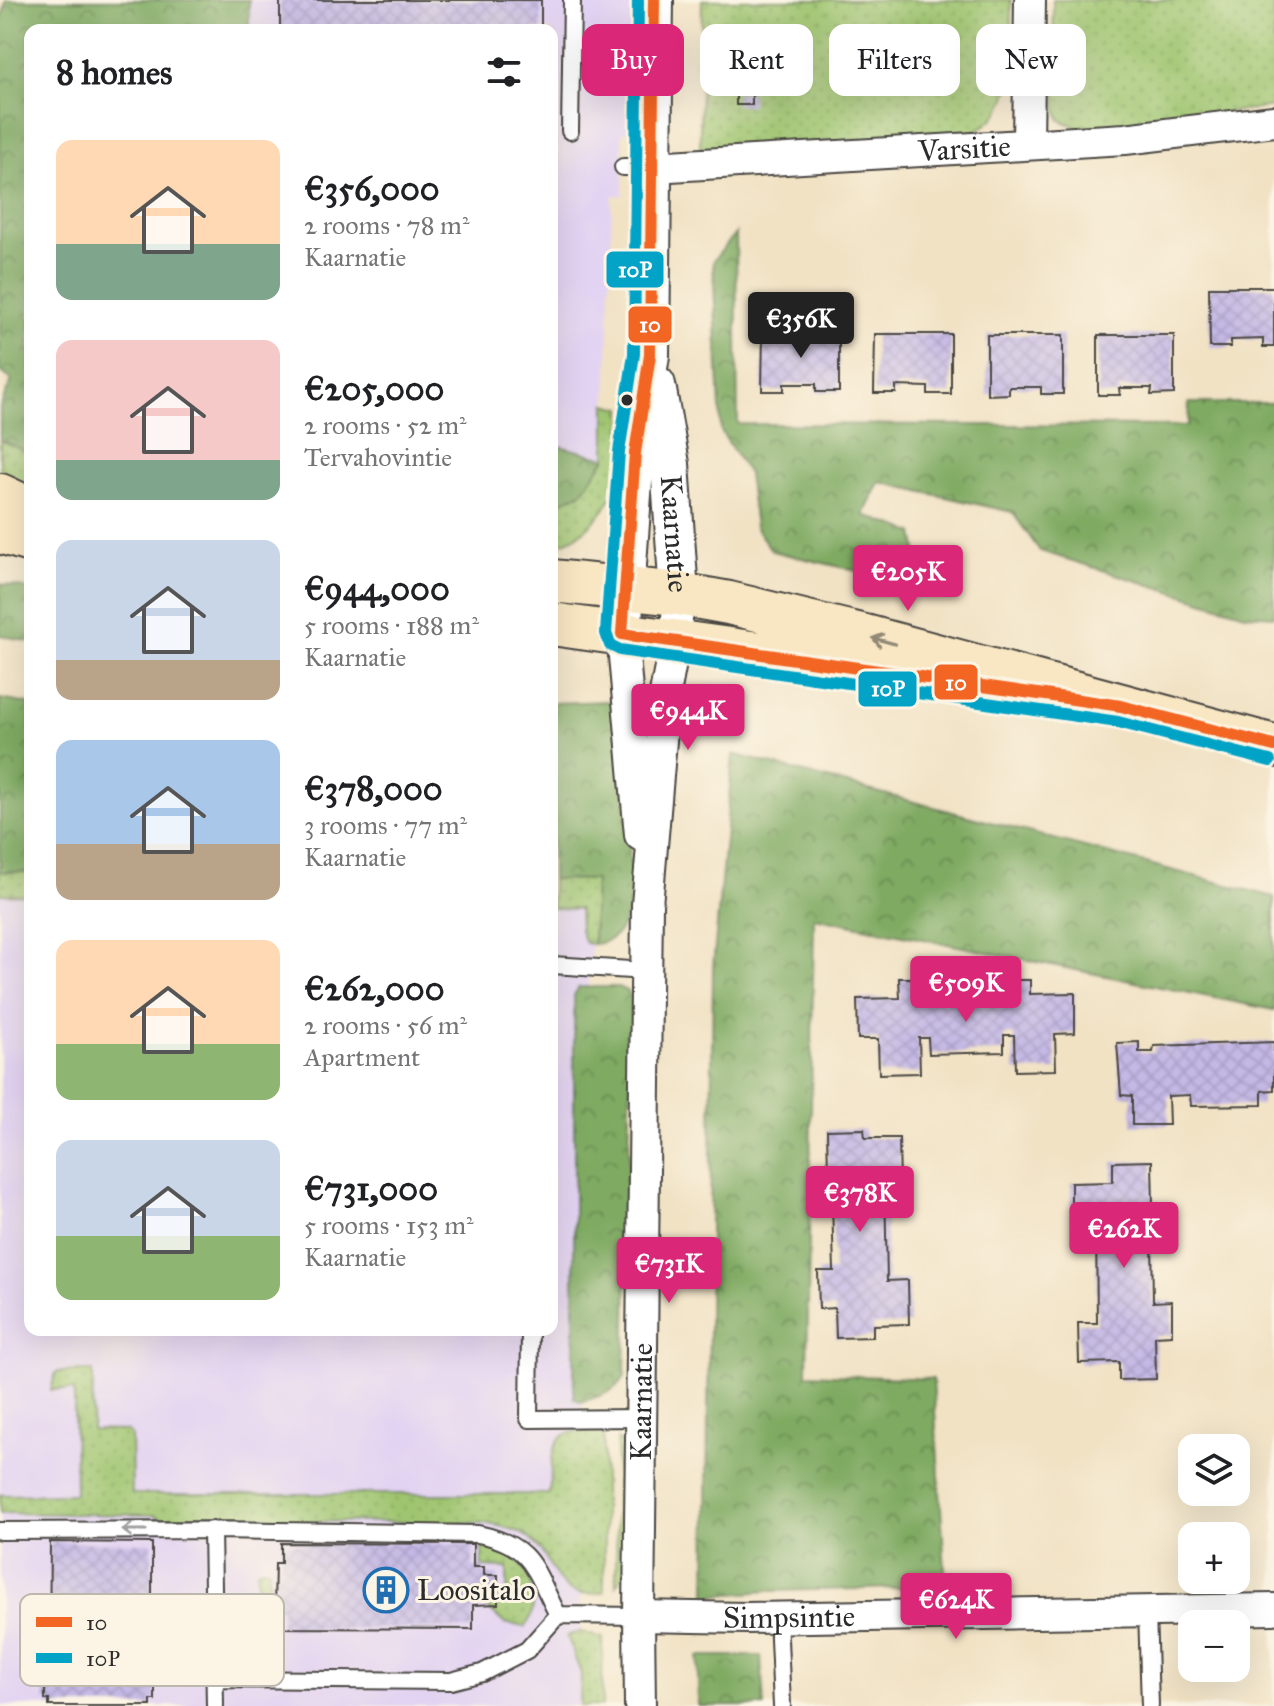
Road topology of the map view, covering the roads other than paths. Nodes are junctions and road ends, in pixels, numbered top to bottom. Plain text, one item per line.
1 (572, 0) edge
2 (654, 0) edge
3 (1030, 0) edge
4 (1274, 121) edge
5 (570, 131) dead end
6 (1028, 143) junction
7 (638, 167) junction
8 (650, 355) junction
9 (0, 495) edge
10 (24, 506) edge
11 (0, 532) edge
12 (24, 539) edge
13 (558, 582) edge
14 (624, 588) junction
15 (679, 594) junction
16 (558, 625) edge
17 (622, 634) junction
18 (675, 641) junction
19 (1121, 706) junction
20 (1274, 746) edge
21 (647, 905) junction
22 (558, 965) edge
23 (646, 971) junction
24 (530, 1336) edge
25 (641, 1418) junction
26 (212, 1530) junction
27 (5, 1531) edge
28 (213, 1594) edge
29 (1274, 1609) edge
30 (1147, 1611) junction
31 (558, 1615) junction
32 (639, 1616) junction
33 (778, 1617) junction
34 (284, 1680) edge
35 (214, 1686) edge
36 (215, 1706) edge
37 (640, 1706) edge
38 (782, 1706) edge
39 (1150, 1706) edge

1 - 5 lane
2 - 7 street, Kaarnatie
3 - 6 street
4 - 6 street, Varsitie
6 - 7 street, Varsitie
7 - 8 street, Kaarnatie
8 - 14 street, Kaarnatie
8 - 15 street, Kaarnatie
9 - 10 main road
11 - 12 main road
13 - 14 main road
14 - 15 main road
14 - 17 street, Kaarnatie
15 - 18 street, Kaarnatie
19 -> 15 main road
16 - 17 main road
17 - 18 main road
17 - 21 street, Kaarnatie
18 - 19 main road
18 - 21 street, Kaarnatie
19 - 20 main road
21 - 23 street, Kaarnatie
22 - 23 lane
23 - 25 street, Kaarnatie
24 - 25 lane
25 - 32 street, Kaarnatie
26 -> 27 lane
26 - 28 lane
26 - 31 lane
29 - 30 street, Simpsintie
30 - 33 street, Simpsintie
30 - 39 lane
31 - 32 lane
31 - 34 lane
32 - 33 street, Simpsintie
32 - 37 street, Kaarnatie
33 - 38 lane
35 - 36 lane

